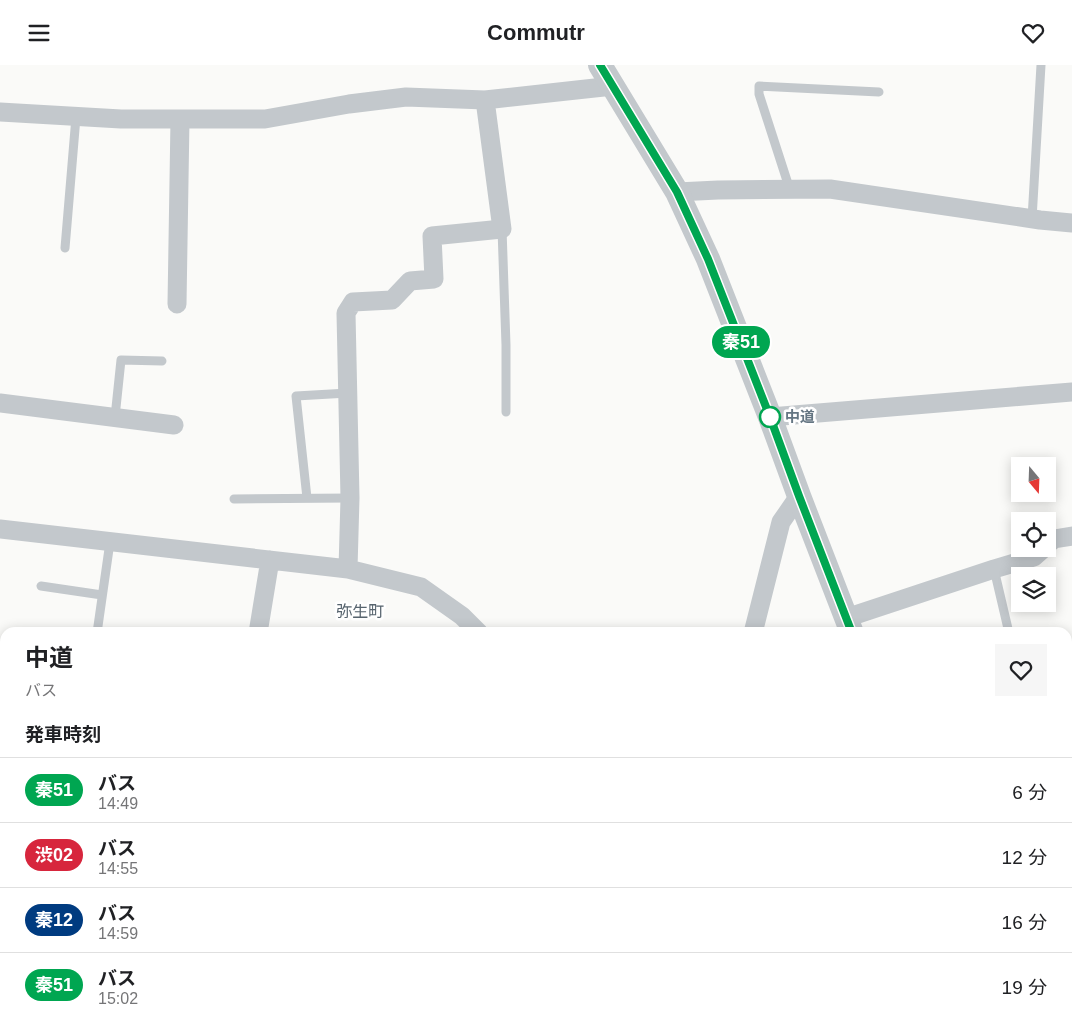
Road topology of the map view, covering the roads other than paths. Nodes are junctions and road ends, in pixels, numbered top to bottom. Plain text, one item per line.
1 (600, 65) edge
2 (1041, 65) edge
3 (614, 86) junction
4 (879, 92) dead end
5 (485, 100) junction
6 (0, 113) edge
7 (76, 117) junction
8 (180, 119) junction
9 (790, 190) junction
10 (677, 192) junction
11 (1032, 219) junction
12 (1072, 223) edge
13 (502, 229) junction
14 (65, 248) dead end
15 (177, 303) dead end
16 (162, 361) dead end
17 (1072, 392) edge
18 (348, 393) junction
19 (0, 403) edge
20 (506, 412) dead end
21 (115, 417) junction
22 (770, 417) junction
23 (174, 425) dead end
24 (799, 496) junction
25 (307, 498) junction
26 (350, 498) junction
27 (234, 499) dead end
28 (0, 529) edge
29 (1072, 536) edge
30 (1056, 539) edge
31 (110, 542) junction
32 (1034, 557) edge
33 (270, 560) junction
34 (348, 569) junction
35 (994, 569) junction
36 (41, 586) dead end
37 (102, 595) junction
38 (849, 625) edge
39 (97, 627) edge
40 (259, 627) edge
41 (473, 627) edge
42 (755, 627) edge
43 (1008, 627) edge

1 - 3 street
2 - 11 lane
3 - 5 street
3 - 10 street
4 - 9 lane
5 - 8 street
5 - 13 street
6 - 7 street
7 - 8 street
7 - 14 lane
8 - 15 street
9 - 10 street
9 - 11 street
10 - 22 street
11 - 12 street
13 - 18 street
13 - 20 lane
16 - 21 lane
17 - 22 street
18 - 25 lane
18 - 26 street
19 - 21 street
21 - 23 street
22 - 24 street
24 - 38 street
24 - 42 street
25 - 26 lane
25 - 27 lane
26 - 34 street
28 - 31 street
29 - 30 street
31 - 33 street
31 - 37 lane
32 - 35 street
33 - 34 street
33 - 40 street
34 - 41 street
35 - 38 street
35 - 43 lane
36 - 37 lane
37 - 39 lane

